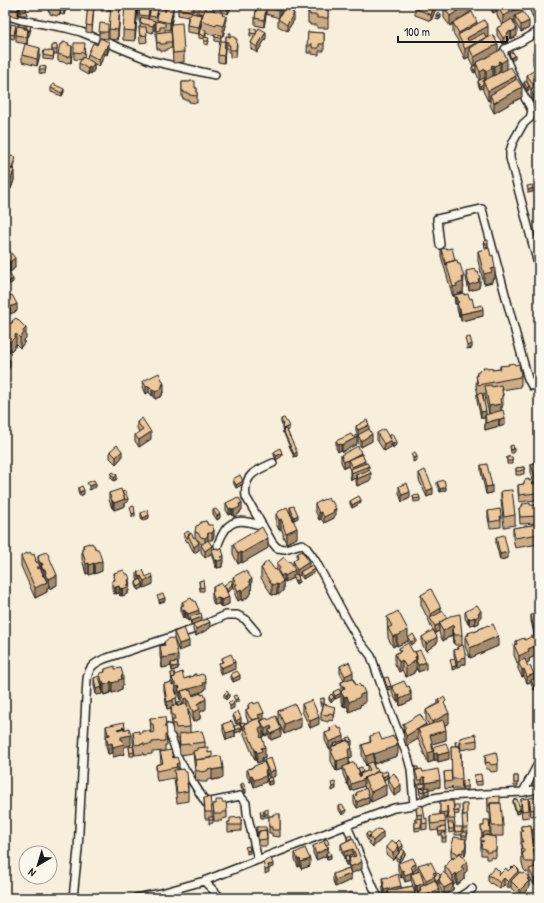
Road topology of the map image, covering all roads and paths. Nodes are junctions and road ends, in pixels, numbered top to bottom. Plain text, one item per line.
1 (5, 15) edge
2 (539, 31) edge
3 (215, 75) dead end
4 (440, 245) dead end
5 (539, 268) edge
6 (539, 384) edge
7 (272, 463) dead end
8 (263, 526) junction
9 (218, 545) dead end
10 (256, 632) dead end
11 (168, 728) edge
12 (539, 762) edge
13 (539, 789) edge
14 (523, 792) junction
15 (414, 805) junction
16 (348, 826) junction
17 (258, 860) junction
18 (204, 881) junction
19 (472, 889) dead end
20 (73, 898) edge
21 (136, 898) edge
22 (221, 898) edge
23 (378, 898) edge
24 (458, 898) edge

1 - 3 street
2 - 5 street
4 - 6 street
7 - 8 street
8 - 9 street
8 - 15 street
10 - 20 street
11 - 17 street
12 - 14 street
13 - 14 street
14 - 15 street
15 - 16 street
16 - 17 street
16 - 23 street
17 - 18 street
18 - 21 street
18 - 22 street
19 - 24 street

